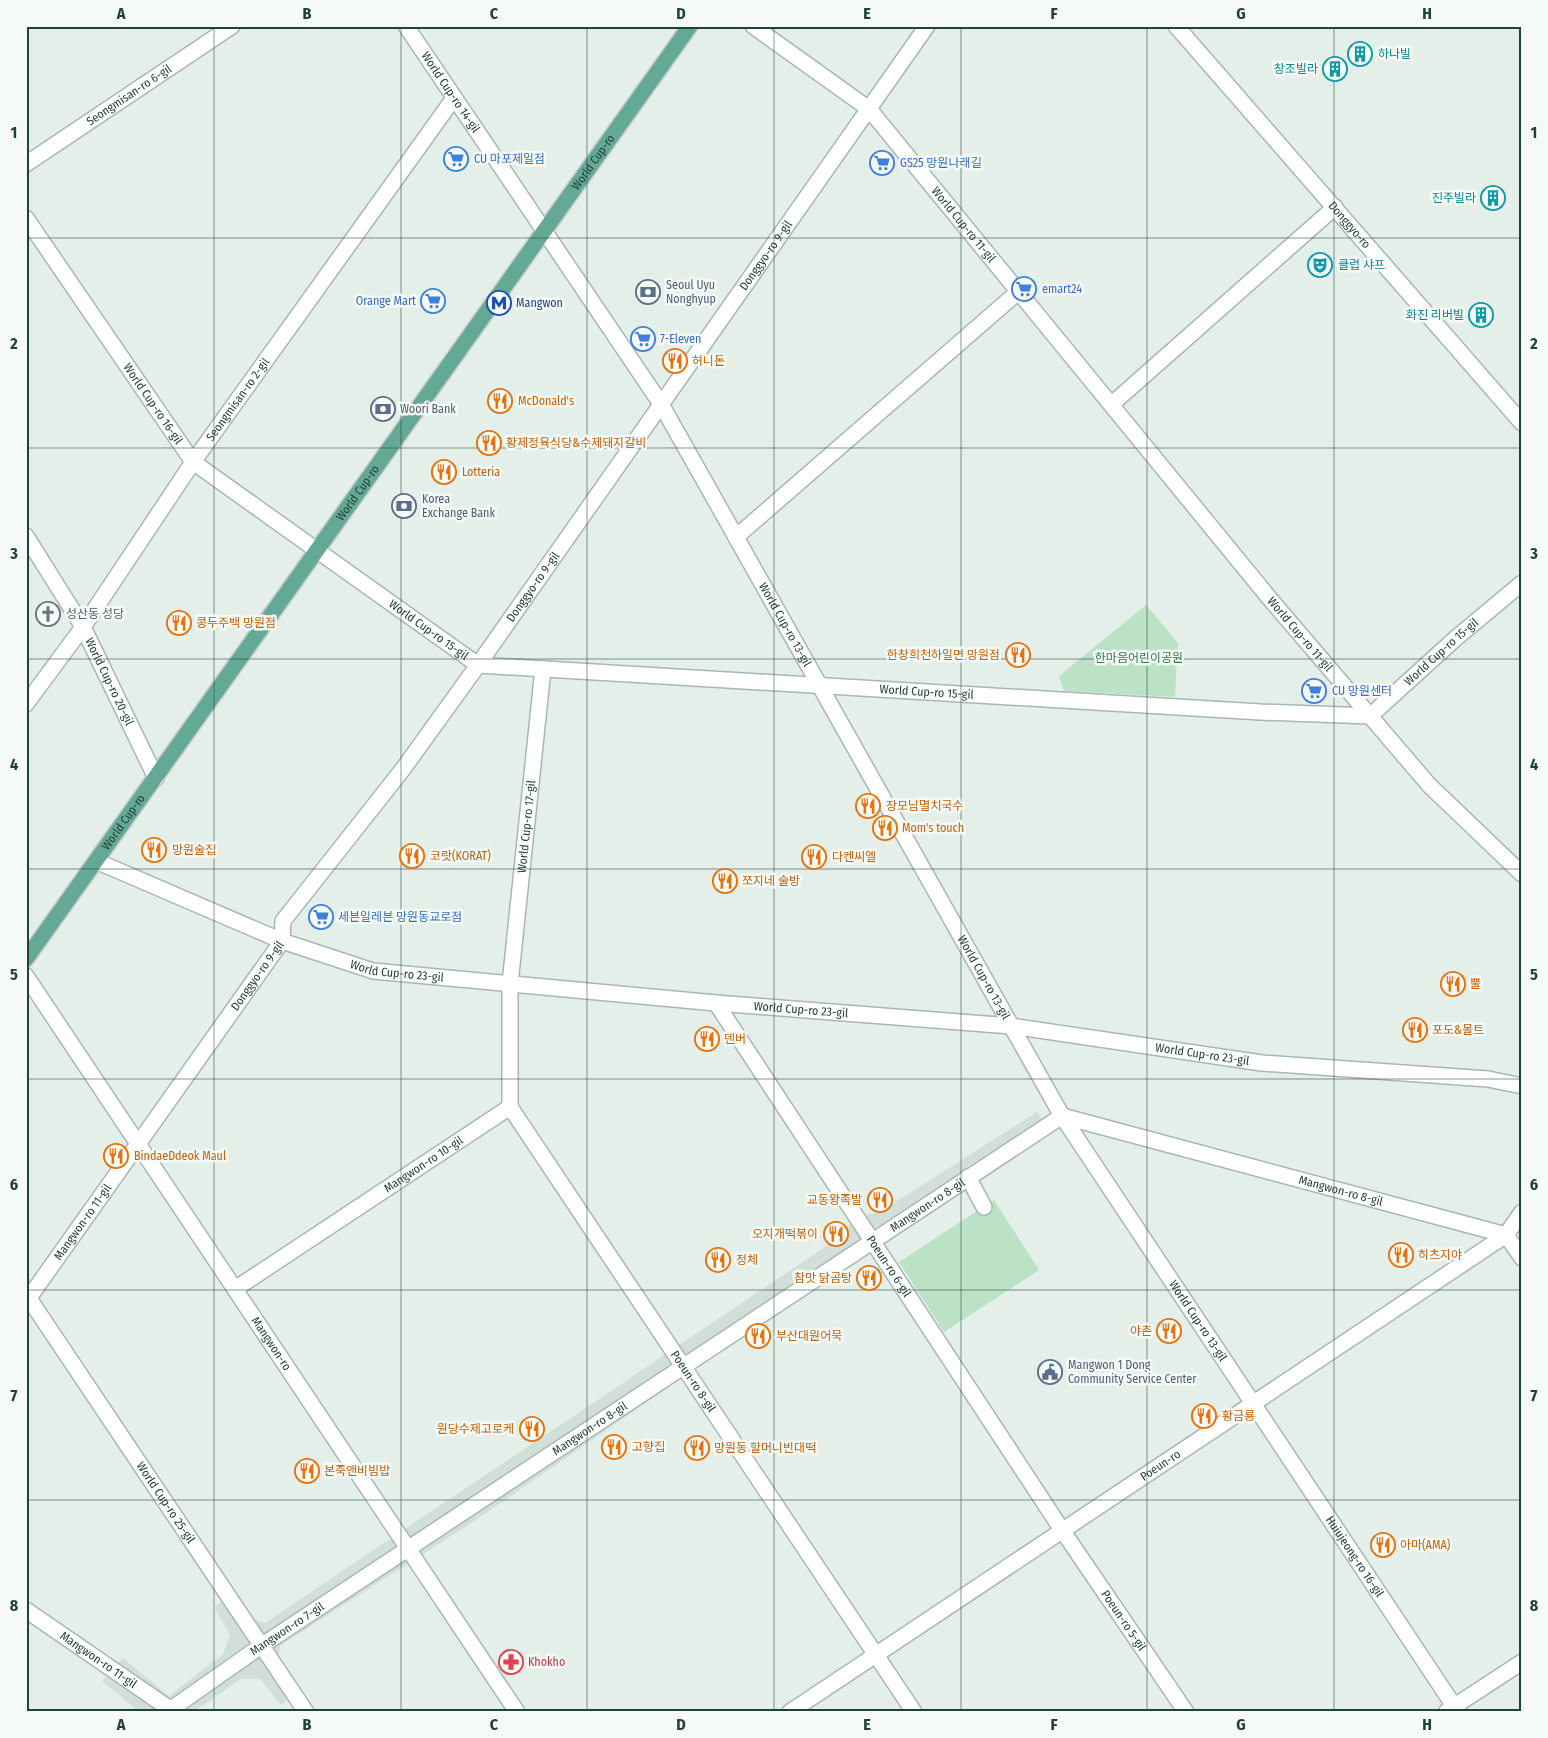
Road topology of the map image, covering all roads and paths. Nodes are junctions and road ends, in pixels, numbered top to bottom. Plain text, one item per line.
1 (232, 26) edge
2 (406, 26) edge
3 (690, 26) edge
4 (753, 26) edge
5 (927, 26) edge
6 (1176, 26) edge
7 (454, 98) junction
8 (869, 109) junction
9 (26, 164) edge
10 (1335, 207) junction
11 (26, 218) edge
12 (544, 233) junction
13 (1018, 292) junction
14 (661, 404) junction
15 (1112, 404) junction
16 (1522, 423) edge
17 (193, 462) junction
18 (26, 536) edge
19 (736, 538) junction
20 (317, 552) junction
21 (1522, 583) edge
22 (83, 627) junction
23 (478, 665) junction
24 (542, 669) junction
25 (819, 686) junction
26 (26, 704) edge
27 (1370, 716) junction
28 (156, 778) junction
29 (96, 861) junction
30 (1522, 874) edge
31 (282, 941) junction
32 (26, 959) edge
33 (26, 976) edge
34 (510, 984) junction
35 (716, 1003) junction
36 (1011, 1026) junction
37 (1522, 1086) edge
38 (510, 1108) junction
39 (1062, 1116) junction
40 (138, 1142) junction
41 (968, 1177) junction
42 (984, 1207) dead end
43 (1522, 1212) edge
44 (1506, 1235) junction
45 (872, 1241) junction
46 (1522, 1258) edge
47 (235, 1289) junction
48 (27, 1298) edge
49 (682, 1366) junction
50 (1253, 1403) junction
51 (1062, 1530) junction
52 (409, 1549) junction
53 (26, 1610) edge
54 (261, 1646) junction
55 (876, 1654) junction
56 (1522, 1662) edge
57 (1453, 1710) edge
58 (169, 1711) edge
59 (306, 1712) edge
60 (517, 1712) edge
61 (790, 1712) edge
62 (914, 1712) edge
63 (1186, 1712) edge

1 - 9 street, Seongmisan-ro 6-gil
2 - 7 street, World Cup-ro 14-gil
3 - 12 main road, World Cup-ro
4 - 8 street, World Cup-ro 11-gil
5 - 8 street, Donggyo-ro 9-gil
6 - 10 street, Donggyo-ro
7 - 12 street, World Cup-ro 14-gil
7 - 17 street, Seongmisan-ro 2-gil
8 - 13 street, World Cup-ro 11-gil
8 - 14 street, Donggyo-ro 9-gil
10 - 15 street
10 - 16 street, Donggyo-ro
11 - 17 street, World Cup-ro 16-gil
12 - 14 street, World Cup-ro 13-gil
12 - 20 main road, World Cup-ro
13 - 15 street, World Cup-ro 11-gil
13 - 19 street
14 - 19 street, World Cup-ro 13-gil
14 - 23 street, Donggyo-ro 9-gil
15 - 27 street, World Cup-ro 11-gil
17 - 20 street, World Cup-ro 16-gil
17 - 22 street, Seongmisan-ro 2-gil
18 - 22 street, World Cup-ro 20-gil
19 - 25 street, World Cup-ro 13-gil
20 - 23 street, World Cup-ro 15-gil
20 - 28 main road, World Cup-ro
21 - 27 street, World Cup-ro 15-gil
22 - 26 street, Seongmisan-ro 2-gil
22 - 28 street, World Cup-ro 20-gil
23 - 24 street, World Cup-ro 15-gil
23 - 31 street, Donggyo-ro 9-gil
24 - 25 street, World Cup-ro 15-gil
24 - 34 street, World Cup-ro 17-gil
25 - 27 street, World Cup-ro 15-gil
25 - 36 street, World Cup-ro 13-gil
27 - 30 street, World Cup-ro 11-gil
28 - 29 main road, World Cup-ro
29 - 31 street, World Cup-ro 23-gil
29 - 32 main road, World Cup-ro
31 - 34 street, World Cup-ro 23-gil
31 - 40 street, Donggyo-ro 9-gil
33 - 40 street, Mangwon-ro
34 - 35 street, World Cup-ro 23-gil
34 - 38 street
35 - 36 street, World Cup-ro 23-gil
35 - 45 street, Poeun-ro 6-gil
36 - 37 street, World Cup-ro 23-gil
36 - 39 street, World Cup-ro 13-gil
38 - 47 street, Mangwon-ro 10-gil
38 - 49 street, Poeun-ro 8-gil
39 - 41 street, Mangwon-ro 8-gil
39 - 44 street, Mangwon-ro 8-gil
39 - 50 street, World Cup-ro 13-gil
40 - 47 street, Mangwon-ro
40 - 48 street, Mangwon-ro 11-gil
41 - 42 street
41 - 45 street, Mangwon-ro 8-gil
43 - 44 street, Poeun-ro
44 - 46 street
44 - 50 street, Poeun-ro
45 - 49 street, Mangwon-ro 8-gil
45 - 51 street, Poeun-ro 6-gil
47 - 52 street, Mangwon-ro
48 - 54 street, World Cup-ro 25-gil
49 - 52 street, Mangwon-ro 8-gil
49 - 55 street, Poeun-ro 8-gil
50 - 51 street, Poeun-ro
50 - 57 street, Huiujeong-ro 16-gil
51 - 55 street, Poeun-ro
51 - 63 street, Poeun-ro 5-gil
52 - 54 street, Mangwon-ro 7-gil
52 - 60 street, Mangwon-ro
53 - 58 street, Mangwon-ro 11-gil
54 - 58 street, Mangwon-ro 7-gil
54 - 59 street, World Cup-ro 25-gil
55 - 61 street, Poeun-ro
55 - 62 street, Poeun-ro 8-gil
56 - 57 street

